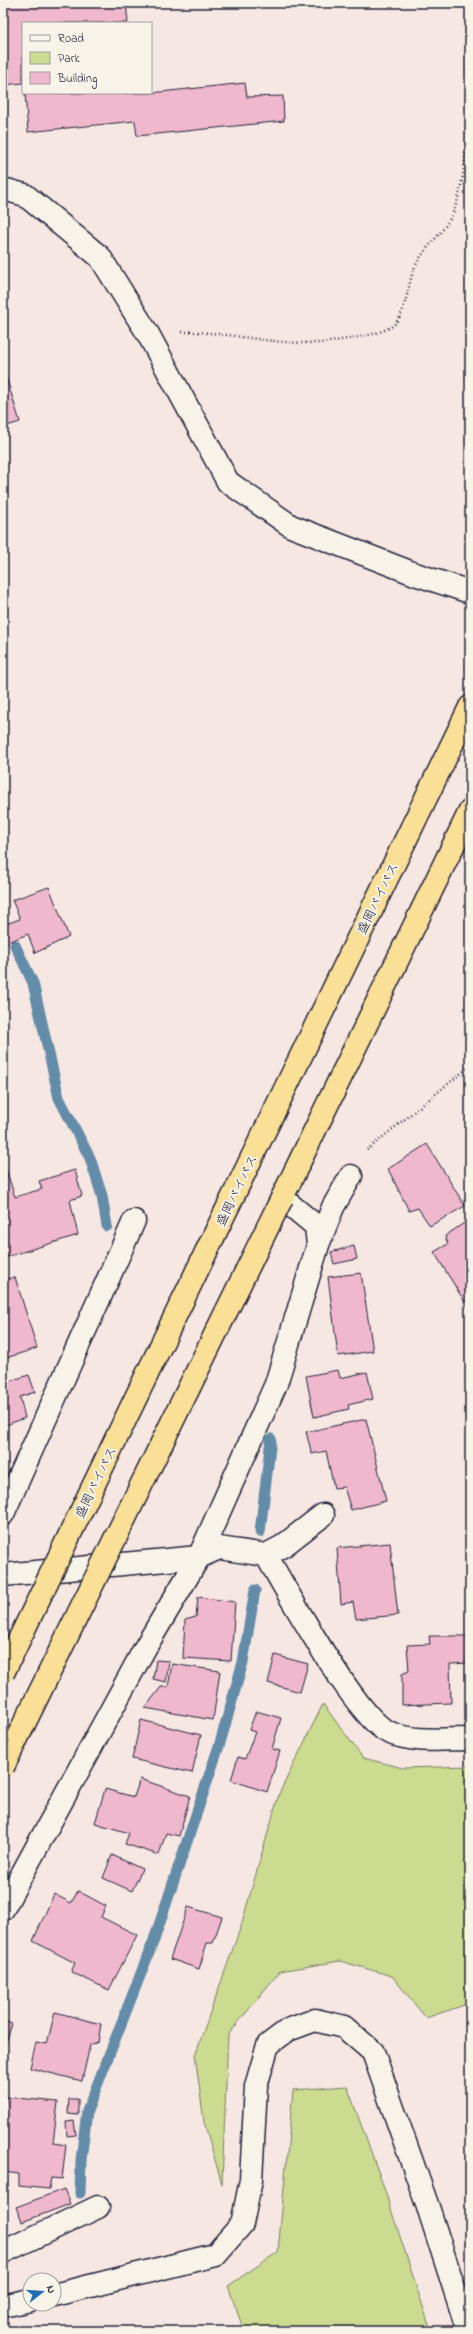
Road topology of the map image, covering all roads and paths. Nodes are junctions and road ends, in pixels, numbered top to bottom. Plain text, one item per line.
1 (467, 35) dead end
2 (3, 189) edge
3 (148, 334) junction
4 (470, 592) edge
5 (470, 707) edge
6 (470, 811) edge
7 (470, 1066) edge
8 (364, 1153) dead end
9 (350, 1176) dead end
10 (282, 1198) junction
11 (134, 1221) dead end
12 (318, 1245) junction
13 (3, 1514) edge
14 (323, 1515) dead end
15 (266, 1555) junction
16 (199, 1557) junction
17 (3, 1575) edge
18 (3, 1673) edge
19 (470, 1738) edge
20 (3, 1767) edge
21 (3, 1909) edge
22 (98, 2207) dead end
23 (3, 2252) edge
24 (62, 2293) edge
25 (22, 2302) edge
26 (3, 2306) edge
27 (468, 2331) edge

1 - 3 path
2 - 3 street
3 - 4 street
5 - 18 highway, 盛岡バイパス, bridge
6 - 10 highway
7 - 8 path
9 - 12 street
10 - 12 street
10 - 20 highway, bridge
11 - 13 street
12 - 16 street
14 - 15 street
15 - 16 street
15 - 19 street
16 - 17 street
16 - 21 street
22 - 23 street
24 - 27 street
25 - 26 street

